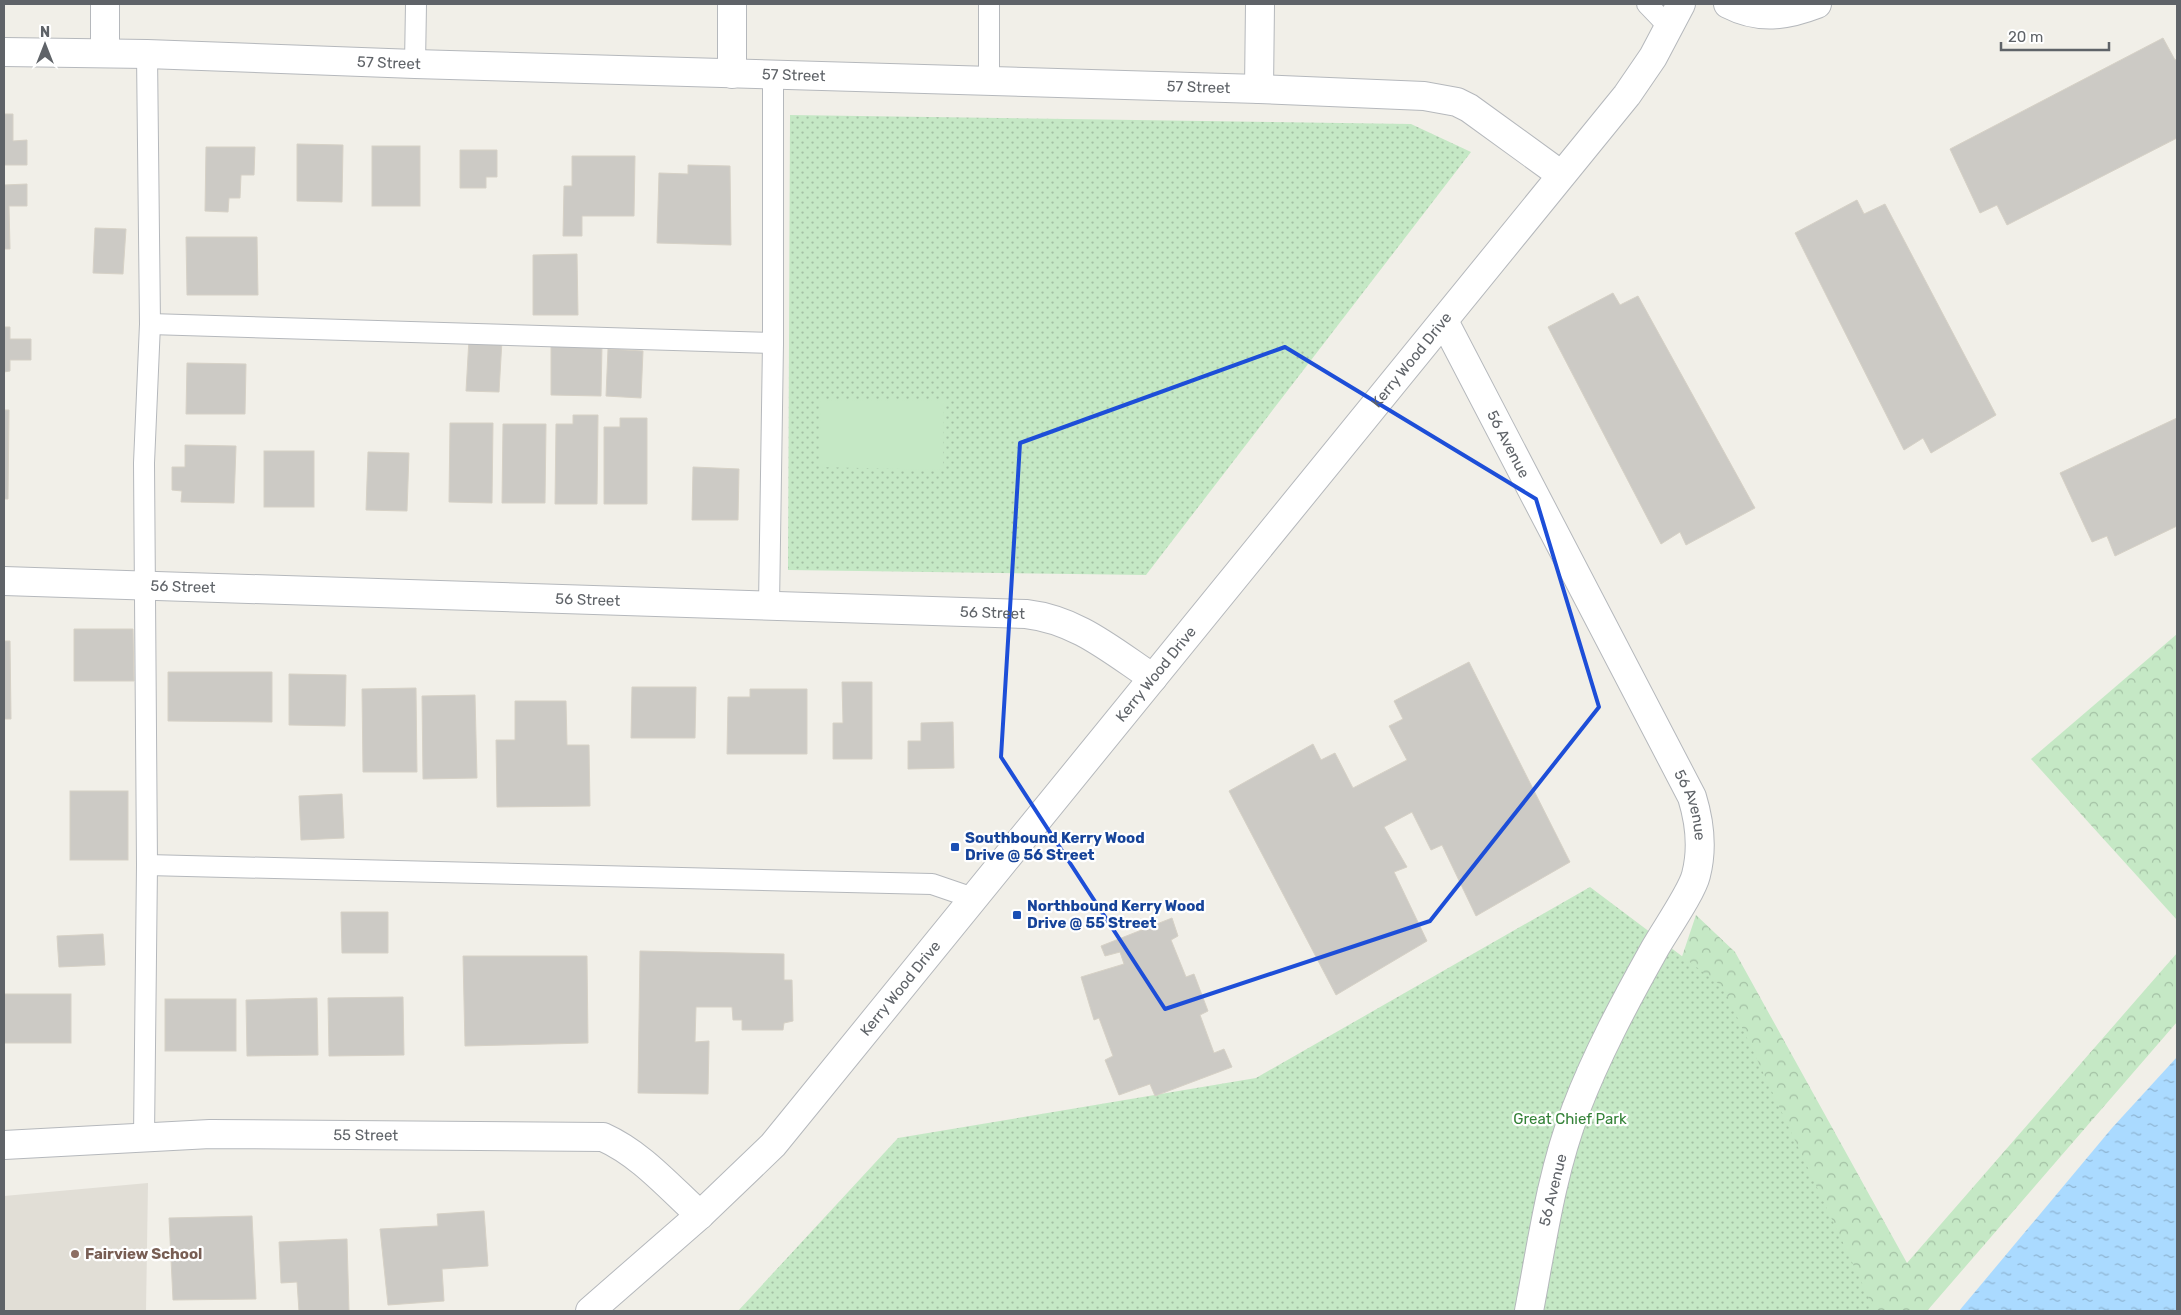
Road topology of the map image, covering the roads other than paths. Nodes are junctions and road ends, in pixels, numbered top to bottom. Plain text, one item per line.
1 (106, 4) edge
2 (416, 4) edge
3 (732, 4) edge
4 (990, 4) edge
5 (1260, 4) edge
6 (1647, 4) edge
7 (1728, 4) edge
8 (1817, 4) edge
9 (1675, 15) edge
10 (4, 52) edge
11 (106, 53) junction
12 (148, 54) junction
13 (415, 64) junction
14 (732, 74) junction
15 (773, 75) junction
16 (989, 80) junction
17 (1259, 88) junction
18 (1560, 174) junction
19 (1444, 321) junction
20 (150, 324) junction
21 (773, 344) junction
22 (4, 581) edge
23 (146, 586) junction
24 (769, 606) junction
25 (1153, 678) junction
26 (147, 865) junction
27 (973, 898) junction
28 (144, 1137) junction
29 (4, 1145) edge
30 (700, 1215) junction
31 (590, 1311) edge
32 (1528, 1311) edge

1 - 11 street
2 - 13 lane
3 - 14 street
4 - 16 lane
5 - 17 street
6 - 9 lane
7 - 8 street
9 - 18 street, Kerry Wood Drive
10 - 11 street, 57 Street
11 - 12 street, 57 Street
12 - 13 street, 57 Street
12 - 20 lane
13 - 14 street, 57 Street
14 - 15 street, 57 Street
15 - 16 street, 57 Street
15 - 21 lane
16 - 17 street, 57 Street
17 - 18 street, 57 Street
18 - 19 street, Kerry Wood Drive
19 - 25 street, Kerry Wood Drive
19 - 32 street, 56 Avenue
20 - 21 lane
20 - 23 lane
21 - 24 lane
22 - 23 street, 56 Street
23 - 24 street, 56 Street
23 - 26 lane
24 - 25 street, 56 Street
25 - 27 street, Kerry Wood Drive
26 - 27 lane
26 - 28 lane
27 - 30 street, Kerry Wood Drive
28 - 29 street, 55 Street
28 - 30 street, 55 Street
30 - 31 street, Kerry Wood Drive

